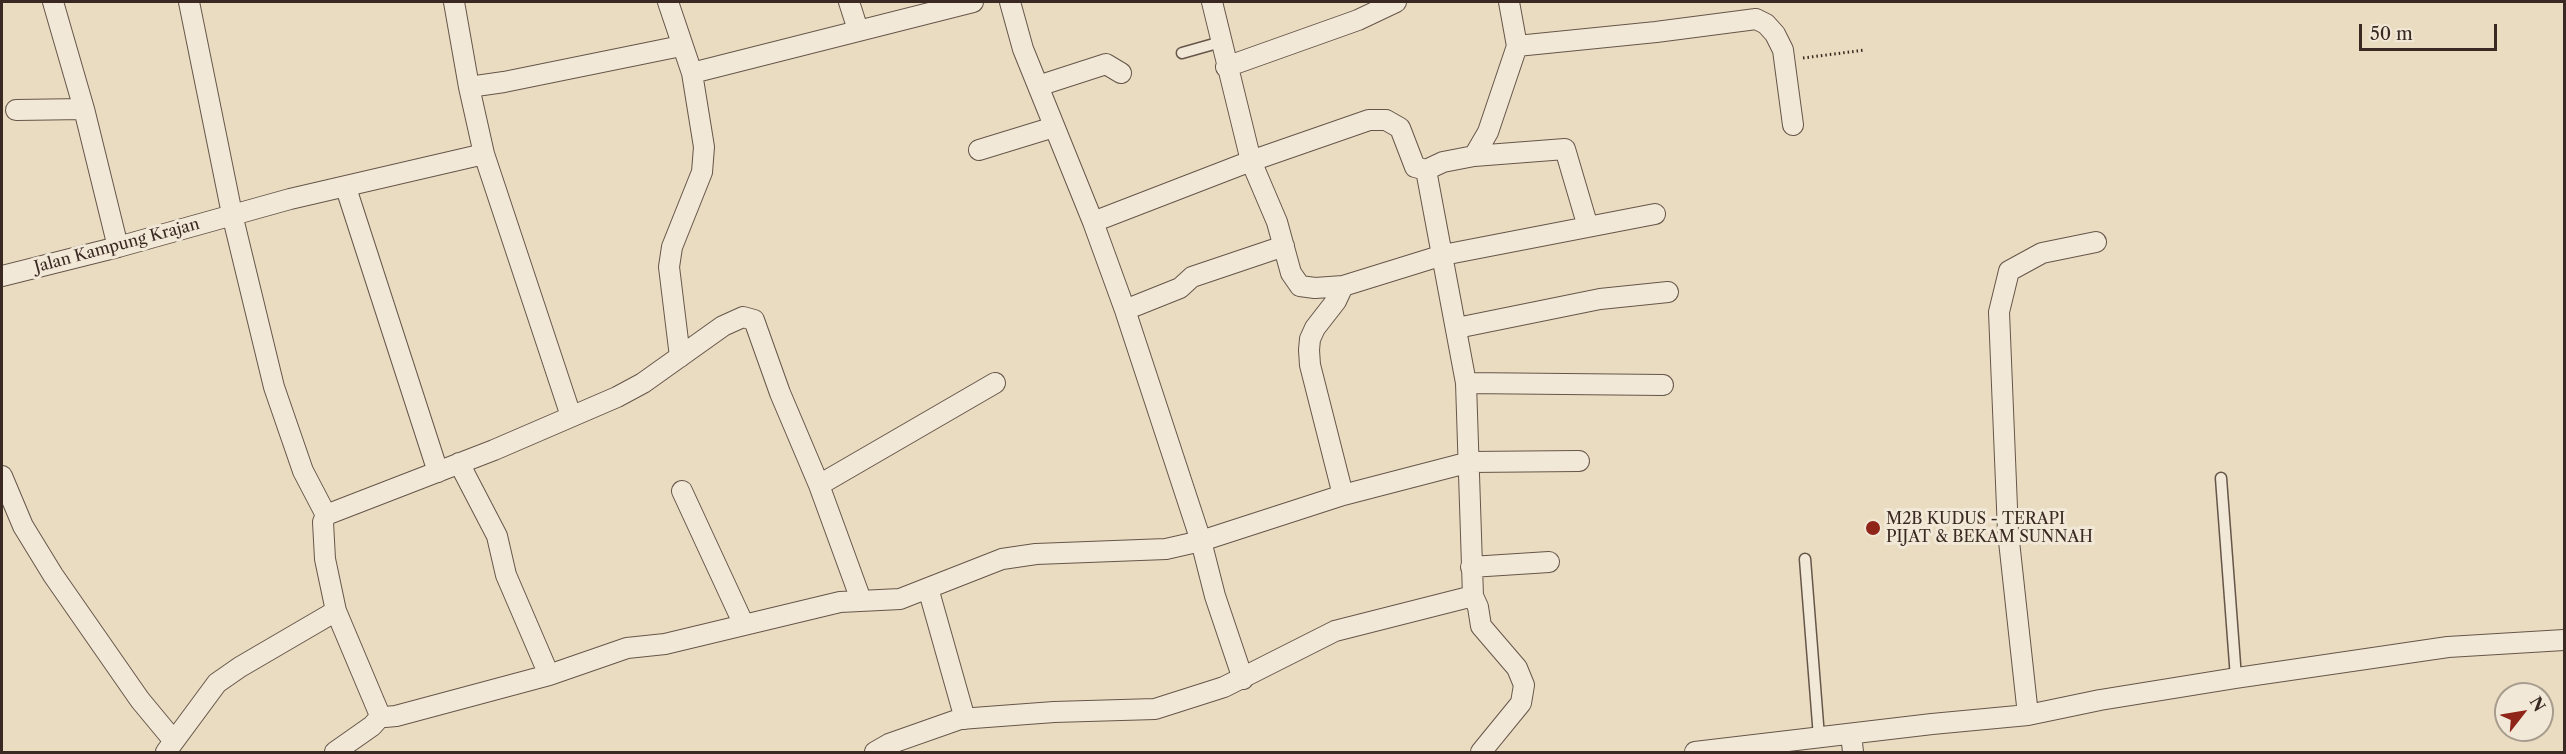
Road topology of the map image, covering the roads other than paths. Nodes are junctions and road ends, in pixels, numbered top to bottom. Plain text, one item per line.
1 (53, 2) edge
2 (189, 2) edge
3 (454, 2) edge
4 (668, 2) edge
5 (849, 2) edge
6 (973, 2) edge
7 (1010, 2) edge
8 (1212, 2) edge
9 (1396, 2) edge
10 (1509, 2) edge
11 (858, 30) junction
12 (1221, 42) junction
13 (681, 46) junction
14 (1517, 46) junction
15 (1182, 53) dead end
16 (1226, 67) junction
17 (692, 73) junction
18 (1121, 73) dead end
19 (1038, 86) junction
20 (469, 87) junction
21 (84, 109) junction
22 (16, 110) dead end
23 (1792, 124) dead end
24 (1054, 127) junction
25 (979, 150) dead end
26 (484, 154) junction
27 (1474, 156) junction
28 (1251, 161) junction
29 (1426, 170) junction
30 (346, 188) junction
31 (232, 214) junction
32 (1655, 214) dead end
33 (1093, 222) junction
34 (1588, 227) junction
35 (2096, 242) dead end
36 (1284, 246) junction
37 (118, 247) junction
38 (1443, 255) junction
39 (2, 276) edge
40 (1343, 285) junction
41 (1668, 292) dead end
42 (1125, 310) junction
43 (1457, 328) junction
44 (680, 357) junction
45 (1466, 382) junction
46 (995, 383) dead end
47 (1664, 385) dead end
48 (571, 416) junction
49 (1579, 461) dead end
50 (1470, 462) junction
51 (459, 463) junction
52 (438, 472) junction
53 (2221, 478) dead end
54 (4, 484) edge
55 (819, 485) junction
56 (682, 491) dead end
57 (1343, 495) junction
58 (326, 515) junction
59 (1201, 541) junction
60 (1805, 560) dead end
61 (1549, 562) dead end
62 (1471, 567) junction
63 (927, 588) junction
64 (1473, 596) junction
65 (861, 600) junction
66 (336, 611) junction
67 (744, 625) junction
68 (2565, 640) edge
69 (549, 675) junction
70 (2236, 678) junction
71 (1243, 679) junction
72 (2028, 715) junction
73 (381, 716) junction
74 (965, 719) junction
75 (1819, 737) junction
76 (1852, 743) edge
77 (358, 746) edge
78 (170, 747) edge
79 (1737, 750) edge
80 (335, 753) edge
81 (875, 753) edge
82 (1480, 753) edge
83 (1695, 753) edge

1 - 21 street
2 - 31 street
3 - 20 street
4 - 13 street
5 - 11 street
6 - 11 street
7 - 19 street
8 - 12 street
9 - 16 street
10 - 14 street
11 - 17 street
12 - 15 lane
12 - 16 street
13 - 17 street
13 - 20 street
14 - 23 street
14 - 27 street
16 - 28 street
17 - 44 street
18 - 19 street
19 - 24 street
20 - 26 street
21 - 22 street
21 - 37 street
24 - 25 street
24 - 33 street
26 - 30 street, Jalan Kampung Krajan
26 - 48 street
27 - 29 street
27 - 34 street
28 - 29 street
28 - 33 street
28 - 36 street
29 - 38 street
30 - 31 street, Jalan Kampung Krajan
30 - 52 street
31 - 37 street, Jalan Kampung Krajan
31 - 58 street
32 - 34 street
33 - 42 street
34 - 38 street
35 - 72 street
36 - 40 street
36 - 42 street
37 - 39 street, Jalan Kampung Krajan
38 - 40 street
38 - 43 street
40 - 57 street
41 - 43 street
42 - 59 street
43 - 45 street
44 - 48 street
44 - 55 street
45 - 47 street
45 - 50 street
46 - 55 street
48 - 51 street
49 - 50 street
50 - 57 street
50 - 62 street
51 - 52 street
51 - 69 street
52 - 58 street
53 - 70 lane
54 - 78 street
55 - 65 street
56 - 67 street
57 - 59 street
58 - 66 street
59 - 63 street
59 - 71 street
60 - 75 lane
61 - 62 street
62 - 64 street
63 - 65 street
63 - 74 street
64 - 71 street
64 - 82 street
65 - 67 street
66 - 73 street
66 - 78 street
67 - 69 street
68 - 70 street
69 - 73 street
70 - 72 street
71 - 74 street
72 - 76 street
73 - 77 street
74 - 81 street
75 - 76 street
75 - 79 street
77 - 80 street
79 - 83 street

